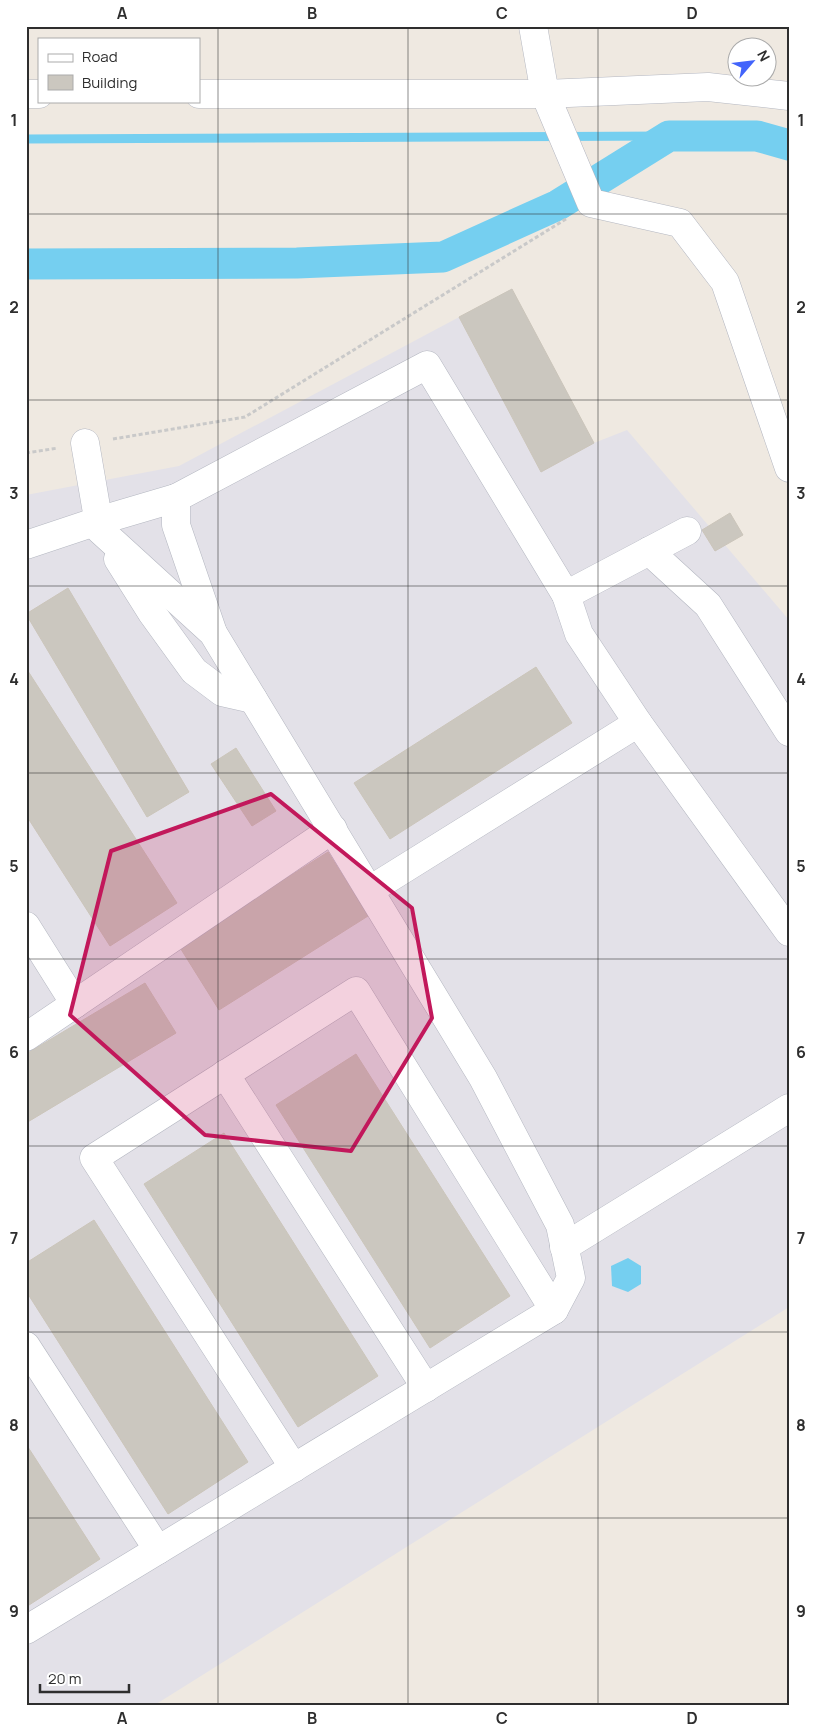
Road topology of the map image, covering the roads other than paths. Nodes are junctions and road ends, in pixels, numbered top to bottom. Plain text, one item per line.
1 (533, 26) edge
2 (200, 94) edge
3 (545, 94) junction
4 (789, 96) edge
5 (85, 443) road end
6 (789, 468) edge
7 (176, 498) junction
8 (99, 525) junction
9 (687, 531) dead end
10 (26, 545) edge
11 (649, 551) junction
12 (566, 595) junction
13 (213, 633) junction
14 (253, 699) junction
15 (638, 723) junction
16 (789, 732) edge
17 (333, 829) junction
18 (370, 890) junction
19 (26, 926) edge
20 (789, 932) edge
21 (75, 1004) junction
22 (26, 1037) edge
23 (225, 1074) junction
24 (789, 1108) edge
25 (564, 1247) junction
26 (554, 1310) junction
27 (26, 1346) edge
28 (426, 1388) junction
29 (294, 1468) junction
30 (158, 1550) junction
31 (26, 1630) edge

1 - 3 street
2 - 3 street
3 - 4 street
3 - 6 street
5 - 8 street
7 - 8 street
7 - 12 street
7 - 13 street
8 - 10 street
8 - 13 street
8 - 14 street
9 - 11 street
11 - 12 street
11 - 16 street
12 - 15 street
13 - 14 street
14 - 17 street
15 - 18 street
15 - 20 street
17 - 18 street
17 - 21 street
18 - 25 street
19 - 21 street
21 - 22 street
23 - 26 street
23 - 28 street
23 - 29 street
24 - 25 street
25 - 26 street
26 - 28 street
27 - 30 street
28 - 29 street
29 - 30 street
30 - 31 street

